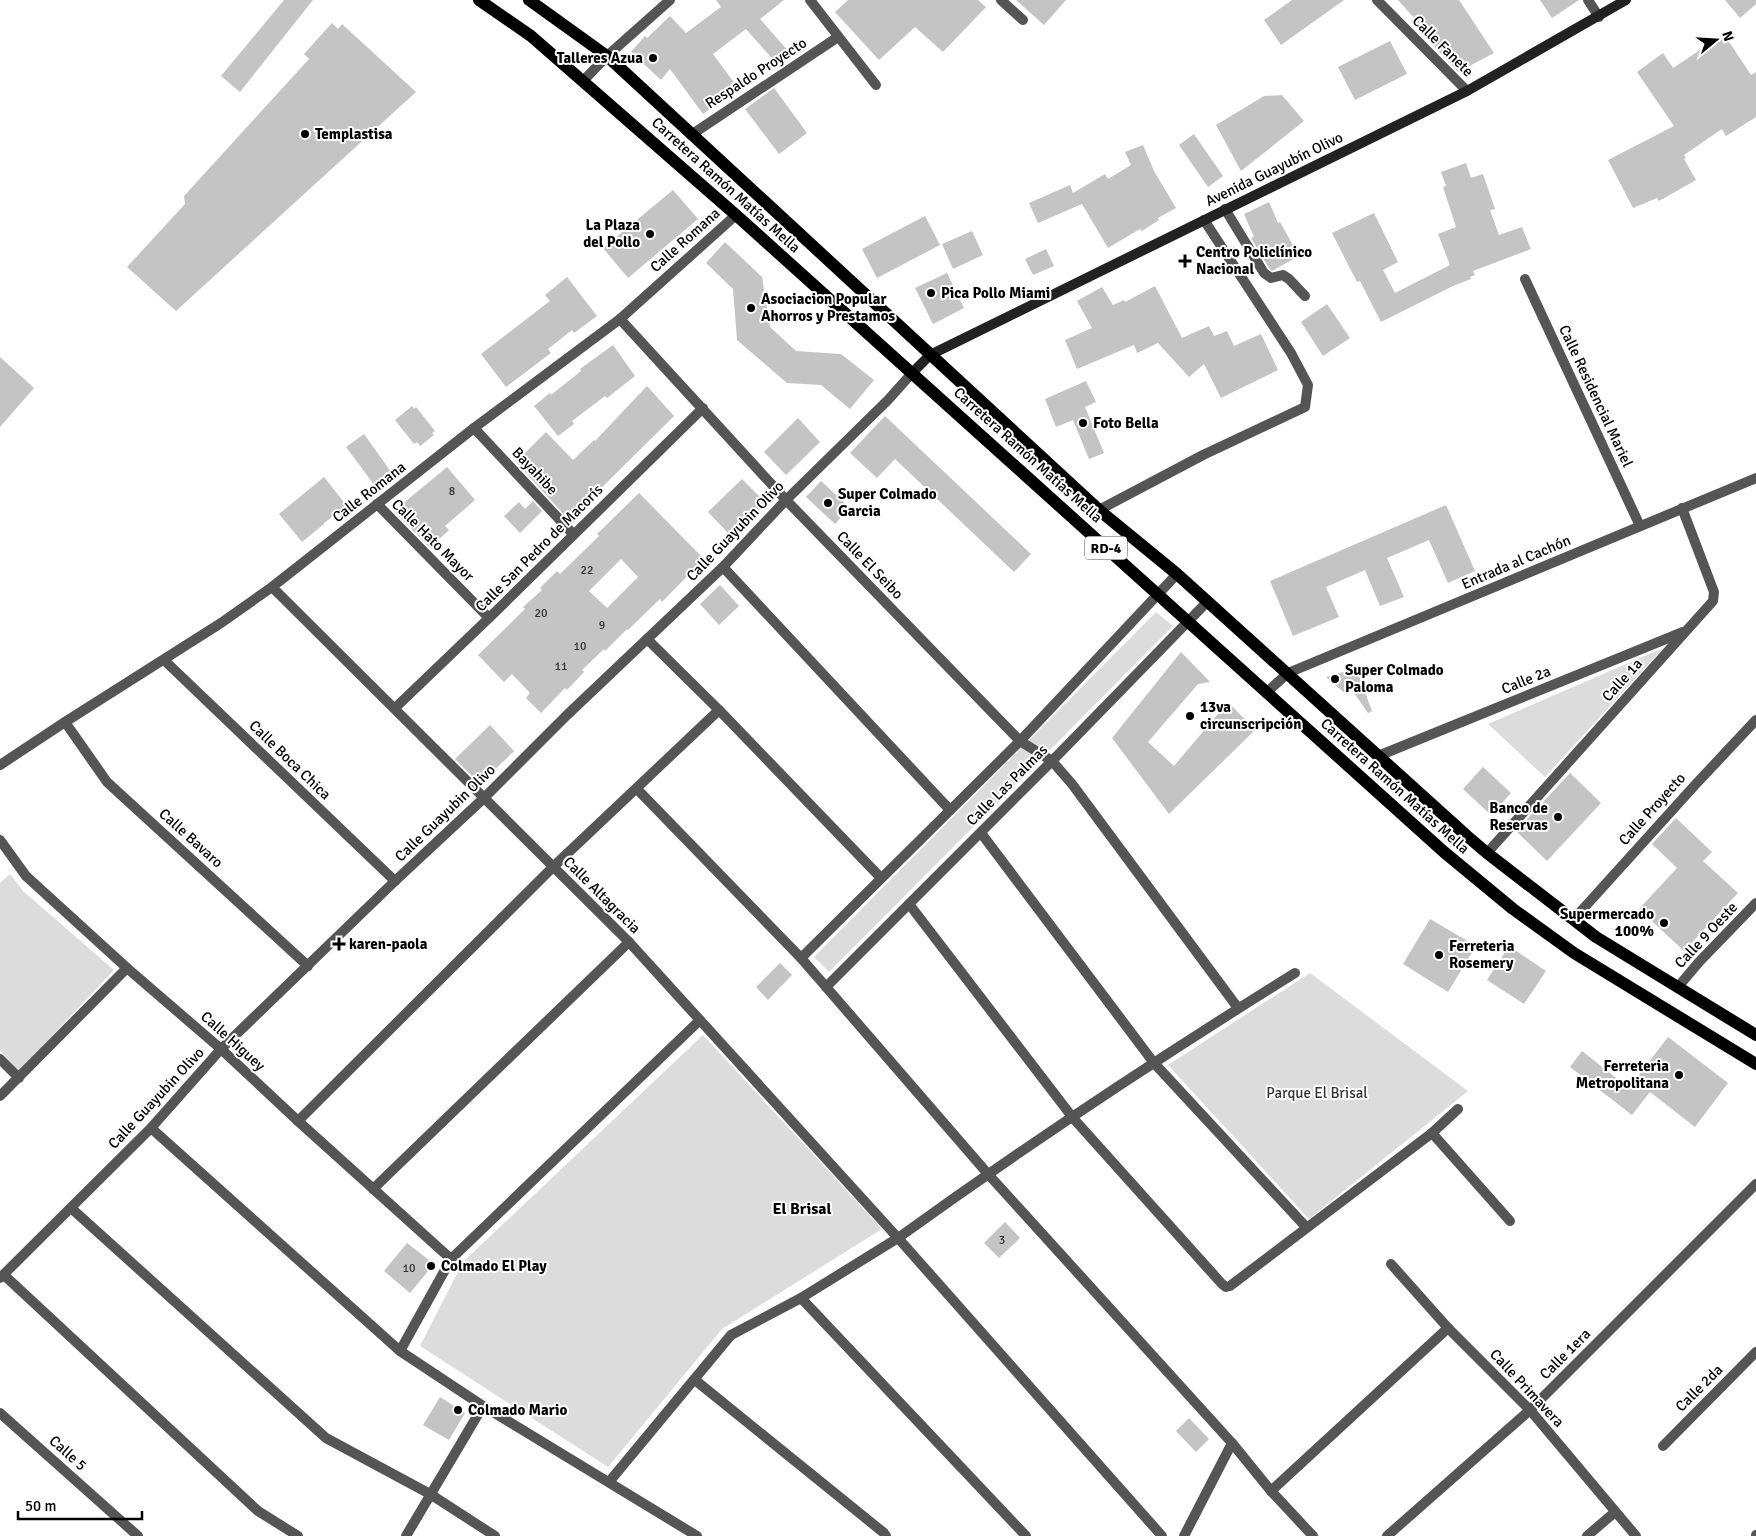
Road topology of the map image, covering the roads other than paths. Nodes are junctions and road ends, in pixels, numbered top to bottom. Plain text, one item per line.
1 (479, 0) edge
2 (529, 0) edge
3 (670, 0) edge
4 (810, 0) edge
5 (1001, 0) edge
6 (1377, 0) edge
7 (1588, 0) edge
8 (1626, 0) edge
9 (1599, 16) junction
10 (1023, 20) dead end
11 (838, 37) junction
12 (608, 56) junction
13 (583, 81) junction
14 (876, 85) dead end
15 (1467, 91) junction
16 (691, 135) junction
17 (1225, 209) junction
18 (736, 215) junction
19 (1204, 220) junction
20 (1525, 279) dead end
21 (1305, 296) dead end
22 (620, 319) junction
23 (930, 355) junction
24 (913, 372) junction
25 (703, 408) junction
26 (474, 428) junction
27 (1756, 478) edge
28 (786, 500) junction
29 (376, 504) junction
30 (1682, 508) junction
31 (1099, 510) junction
32 (1640, 526) junction
33 (574, 534) junction
34 (723, 567) junction
35 (1177, 574) junction
36 (272, 587) junction
37 (1158, 595) junction
38 (1208, 601) junction
39 (489, 618) junction
40 (1188, 622) junction
41 (1686, 631) junction
42 (647, 639) junction
43 (164, 660) junction
44 (1288, 673) junction
45 (1266, 693) junction
46 (395, 708) junction
47 (719, 710) junction
48 (1756, 720) edge
49 (65, 722) junction
50 (1020, 741) junction
51 (1378, 756) junction
52 (1052, 761) junction
53 (0, 765) edge
54 (636, 789) junction
55 (484, 798) junction
56 (950, 810) junction
57 (981, 833) junction
58 (0, 840) edge
59 (1487, 853) junction
60 (552, 867) junction
61 (881, 878) junction
62 (395, 881) junction
63 (1756, 903) edge
64 (909, 904) junction
65 (1573, 920) junction
66 (629, 942) junction
67 (801, 958) junction
68 (308, 966) junction
69 (127, 968) junction
70 (1295, 973) dead end
71 (826, 987) junction
72 (1678, 987) junction
73 (1238, 1008) junction
74 (700, 1020) junction
75 (1756, 1035) edge
76 (221, 1049) junction
77 (0, 1059) edge
78 (1154, 1063) junction
79 (1756, 1064) edge
80 (19, 1078) junction
81 (0, 1096) edge
82 (1458, 1109) dead end
83 (1073, 1118) junction
84 (298, 1121) junction
85 (151, 1128) junction
86 (1432, 1133) junction
87 (988, 1174) junction
88 (1756, 1184) edge
89 (373, 1189) junction
90 (71, 1208) junction
91 (1510, 1221) dead end
92 (1306, 1227) junction
93 (898, 1238) junction
94 (451, 1259) junction
95 (1391, 1264) dead end
96 (2, 1277) edge
97 (801, 1298) junction
98 (1448, 1328) junction
99 (400, 1351) junction
100 (1756, 1352) edge
101 (695, 1380) junction
102 (482, 1406) junction
103 (1530, 1410) junction
104 (0, 1413) edge
105 (1232, 1443) junction
106 (1663, 1446) dead end
107 (609, 1482) junction
108 (1271, 1491) junction
109 (430, 1494) junction
110 (1615, 1512) junction
111 (138, 1536) edge
112 (298, 1536) edge
113 (406, 1536) edge
114 (495, 1536) edge
115 (698, 1536) edge
116 (886, 1536) edge
117 (1026, 1536) edge
118 (1162, 1536) edge
119 (1184, 1536) edge
120 (1314, 1536) edge
121 (1387, 1536) edge
122 (1587, 1536) edge
123 (1636, 1536) edge

1 - 13 main road, Carretera Ramón Matías Mella / RD-4
2 - 12 main road, Carretera Ramón Matías Mella / RD-4
3 - 12 street
4 - 11 street
5 - 10 street
6 - 15 street, Calle Fanete
7 - 9 street
8 - 9 main road, Avenida Guayubín Olivo
9 - 15 main road, Avenida Guayubín Olivo
11 - 14 street
11 - 16 street, Respaldo Proyecto
12 - 13 street
12 - 16 main road, Carretera Ramón Matías Mella / RD-4
13 - 18 main road, Carretera Ramón Matías Mella / RD-4
15 - 17 main road, Avenida Guayubín Olivo
16 - 23 main road, Carretera Ramón Matías Mella / RD-4
17 - 19 main road, Avenida Guayubín Olivo
17 - 21 street
18 - 22 street, Calle Romana
18 - 24 main road, Carretera Ramón Matías Mella / RD-4
19 - 23 main road, Avenida Guayubín Olivo
19 - 31 street
20 - 32 street, Calle Residencial Mariel
22 - 25 street, Calle El Seibo
22 - 26 street, Calle Romana
23 - 24 main road, Avenida Guayubín Olivo
23 - 31 main road, Carretera Ramón Matías Mella / RD-4
24 - 28 street, Calle Guayubin Olivo
24 - 37 main road, Carretera Ramón Matías Mella / RD-4
25 - 28 street, Calle El Seibo
25 - 33 street, Calle San Pedro de Macorís
26 - 29 street, Calle Romana
26 - 33 street, Bayahibe
27 - 30 street, Entrada al Cachón
28 - 34 street, Calle Guayubin Olivo
28 - 50 street, Calle El Seibo
29 - 36 street, Calle Romana
29 - 39 street, Calle Hato Mayor
30 - 32 street, Entrada al Cachón
30 - 41 street, Calle 1a
31 - 35 main road, Carretera Ramón Matías Mella / RD-4
32 - 44 street, Entrada al Cachón
33 - 39 street, Calle San Pedro de Macorís
34 - 42 street, Calle Guayubin Olivo
34 - 56 street
35 - 37 street, Calle Las Palmas
35 - 38 main road, Carretera Ramón Matías Mella / RD-4
36 - 43 street, Calle Romana
36 - 46 street, Calle Altagracia
37 - 40 main road, Carretera Ramón Matías Mella / RD-4
37 - 50 street, Calle Las Palmas
38 - 40 street, Calle Las Palmas
38 - 44 main road, Carretera Ramón Matías Mella / RD-4
39 - 46 street, Calle San Pedro de Macorís
40 - 45 main road, Carretera Ramón Matías Mella / RD-4
40 - 52 street, Calle Las Palmas
41 - 51 street, Calle 2a
41 - 59 street, Calle 1a
42 - 47 street
42 - 55 street, Calle Guayubin Olivo
43 - 49 street, Calle Romana
43 - 62 street, Calle Boca Chica
44 - 45 street, Entrada al Cachón
44 - 51 main road, Carretera Ramón Matías Mella / RD-4
45 - 79 main road, Carretera Ramón Matías Mella / RD-4
46 - 55 street, Calle Altagracia
47 - 54 street
47 - 61 street
48 - 65 street, Calle Proyecto
49 - 53 street, Calle Romana
49 - 68 street, Calle Bavaro
50 - 52 street, Calle El Seibo
50 - 56 street, Calle Las Palmas
51 - 59 main road, Carretera Ramón Matías Mella / RD-4
52 - 57 street, Calle Las Palmas
52 - 73 street, Calle El Seibo
54 - 60 street
54 - 67 street
55 - 60 street, Calle Altagracia
55 - 62 street, Calle Guayubin Olivo
56 - 61 street, Calle Las Palmas
57 - 64 street, Calle Las Palmas
57 - 78 street
58 - 69 street, Calle Higuey
59 - 65 main road, Carretera Ramón Matías Mella / RD-4
60 - 66 street, Calle Altagracia
60 - 84 street
61 - 67 street, Calle Las Palmas
62 - 68 street, Calle Guayubin Olivo
63 - 72 street, Calle 9 Oeste
64 - 71 street, Calle Las Palmas
64 - 83 street
65 - 72 main road, Carretera Ramón Matías Mella / RD-4
66 - 74 street, Calle Altagracia
66 - 89 street
67 - 71 street
68 - 76 street, Calle Guayubin Olivo
69 - 76 street, Calle Higuey
69 - 80 street
70 - 73 street
71 - 87 street
72 - 75 main road, Carretera Ramón Matías Mella / RD-4
73 - 78 street
74 - 93 street, Calle Altagracia
74 - 94 street
76 - 84 street, Calle Higuey
76 - 85 street, Calle Guayubin Olivo
77 - 80 street
78 - 83 street
78 - 92 street
80 - 81 street
82 - 86 street
83 - 87 street
83 - 92 street
84 - 89 street, Calle Higuey
85 - 90 street, Calle Guayubin Olivo
85 - 99 street
86 - 91 street
86 - 92 street
87 - 93 street
87 - 105 street
88 - 103 street, Calle 1era
89 - 94 street, Calle Higuey
90 - 96 street, Calle Guayubin Olivo
90 - 109 street
93 - 97 street
93 - 118 street, Calle Altagracia
94 - 99 street
95 - 98 street, Calle Primavera
96 - 112 street
97 - 101 street
97 - 117 street
98 - 103 street, Calle Primavera
98 - 108 street
99 - 102 street
100 - 106 street, Calle 2da
101 - 107 street
101 - 116 street
102 - 107 street
102 - 109 street
103 - 110 street, Calle Primavera
103 - 121 street, Calle 1era
104 - 111 street, Calle 5
105 - 108 street
105 - 119 street
107 - 115 street
108 - 120 street
109 - 113 street
109 - 114 street
110 - 122 street
110 - 123 street, Calle Primavera

